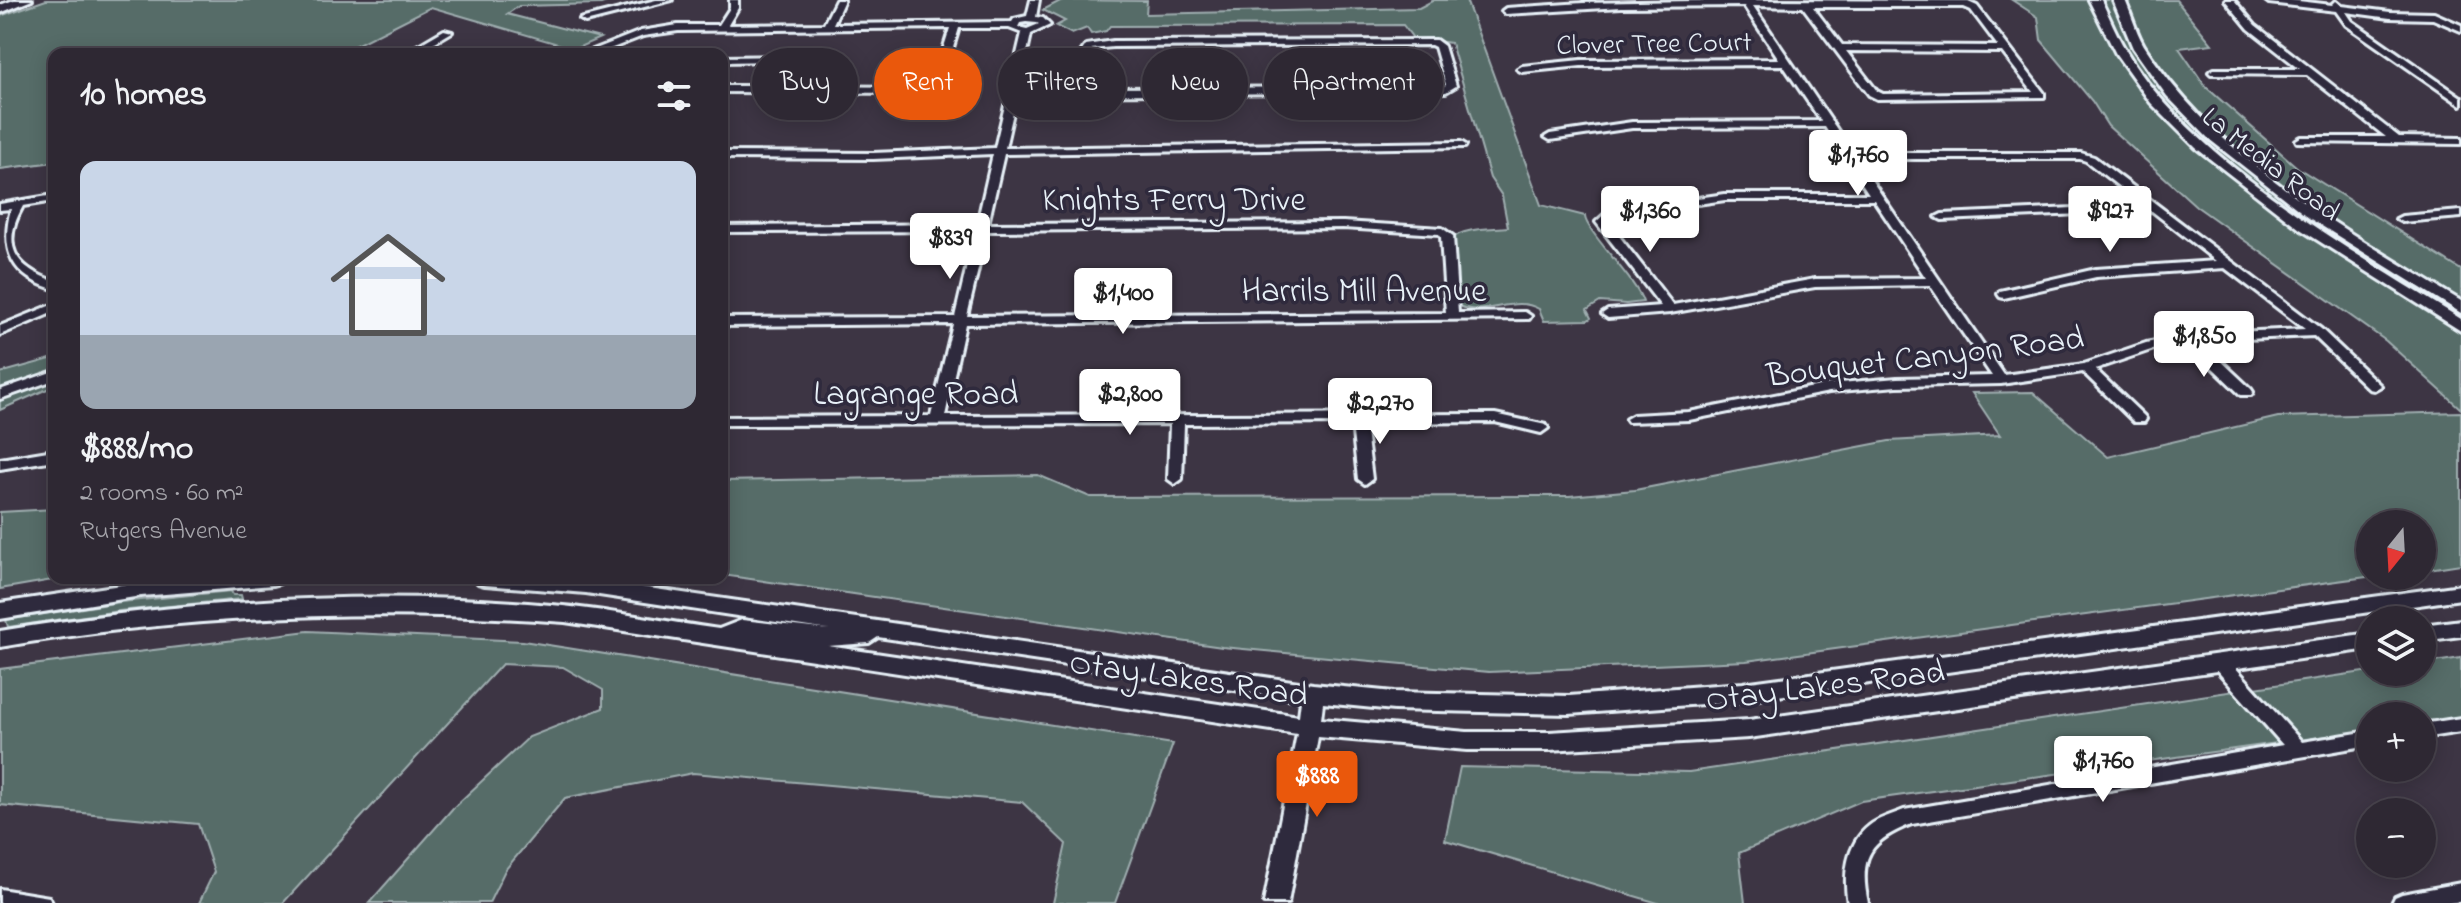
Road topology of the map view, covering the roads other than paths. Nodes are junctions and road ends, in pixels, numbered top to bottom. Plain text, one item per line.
1 (26, 0) edge
2 (668, 0) edge
3 (734, 0) edge
4 (840, 0) edge
5 (1035, 0) edge
6 (2095, 0) edge
7 (2119, 0) edge
8 (2229, 0) edge
9 (2269, 0) edge
10 (1745, 2) edge
11 (1806, 4) junction
12 (2336, 4) edge
13 (0, 9) edge
14 (1506, 11) dead end
15 (1031, 18) junction
16 (585, 19) dead end
17 (828, 25) junction
18 (1012, 25) junction
19 (723, 26) junction
20 (955, 26) junction
21 (2461, 28) edge
22 (447, 32) dead end
23 (1027, 32) junction
24 (609, 45) junction
25 (419, 48) edge
26 (602, 48) edge
27 (614, 48) edge
28 (1024, 48) edge
29 (1840, 48) junction
30 (2002, 49) junction
31 (728, 59) edge
32 (752, 59) edge
33 (1786, 62) junction
34 (1522, 69) dead end
35 (2214, 72) dead end
36 (2310, 72) junction
37 (752, 88) edge
38 (728, 89) edge
39 (858, 89) edge
40 (1083, 92) joint
41 (2461, 102) edge
42 (1008, 120) edge
43 (1828, 124) junction
44 (1550, 137) dead end
45 (2301, 140) dead end
46 (2396, 140) junction
47 (2461, 141) edge
48 (1461, 145) dead end
49 (1001, 151) junction
50 (728, 155) edge
51 (1851, 156) junction
52 (1878, 197) junction
53 (48, 199) edge
54 (19, 204) junction
55 (0, 207) edge
56 (2152, 208) junction
57 (2461, 214) edge
58 (1942, 217) dead end
59 (2402, 219) dead end
60 (981, 226) junction
61 (728, 229) edge
62 (2225, 264) junction
63 (1933, 281) junction
64 (48, 284) edge
65 (2004, 294) dead end
66 (2461, 308) edge
67 (1670, 309) junction
68 (48, 311) edge
69 (1608, 314) dead end
70 (1525, 316) dead end
71 (1452, 317) junction
72 (960, 320) junction
73 (728, 322) edge
74 (2461, 326) edge
75 (0, 331) edge
76 (2317, 332) junction
77 (2189, 338) junction
78 (2086, 368) junction
79 (48, 377) edge
80 (2001, 380) junction
81 (2374, 386) dead end
82 (2246, 392) dead end
83 (0, 395) edge
84 (1177, 418) junction
85 (937, 419) junction
86 (1358, 419) junction
87 (1633, 419) dead end
88 (2139, 419) dead end
89 (728, 421) edge
90 (1541, 428) dead end
91 (48, 456) edge
92 (0, 464) edge
93 (1175, 479) dead end
94 (1365, 479) dead end
95 (201, 584) edge
96 (561, 584) edge
97 (2461, 592) edge
98 (0, 611) edge
99 (2461, 628) edge
100 (2436, 631) edge
101 (904, 632) junction
102 (720, 638) junction
103 (0, 639) edge
104 (2356, 643) edge
105 (2220, 662) junction
106 (1313, 693) junction
107 (2461, 725) edge
108 (1309, 727) junction
109 (2436, 729) edge
110 (2356, 740) edge
111 (2297, 749) junction
112 (2461, 892) edge
113 (0, 898) edge
114 (42, 903) edge
115 (1276, 903) edge
116 (1858, 903) edge
117 (2402, 903) edge

1 - 13 highway
2 - 16 street
3 - 19 street
4 - 17 street
5 - 15 street
6 - 74 main road, La Media Road
7 - 66 main road, La Media Road
8 - 36 street
9 - 12 street
10 - 11 street
10 - 14 street
10 - 33 street
11 - 29 street
11 - 30 street
12 - 21 street
12 - 41 street
15 - 18 street
15 - 23 street
17 - 19 street
17 - 20 street
18 - 20 street
18 - 23 street
19 - 24 street
20 - 39 street
22 - 25 street
23 - 28 street
24 - 26 street
24 - 27 street
29 - 30 street
29 - 30 street
31 - 32 street
33 - 34 street, Clover Tree Court
33 - 43 street
35 - 36 street
36 - 46 street
37 - 38 street
40 - 40 street
42 - 49 street
43 - 44 street
43 - 51 street
45 - 46 street
46 - 47 street
48 - 49 street
49 - 50 street
49 - 60 street
51 - 52 street
51 - 56 street
52 - 63 street
52 - 67 street
53 - 54 street
54 - 55 street
54 - 64 street
56 - 58 street
56 - 62 street
57 - 59 street
60 - 61 street, Knights Ferry Drive
60 - 71 street, Knights Ferry Drive
60 - 72 street
62 - 65 street
62 - 76 street
63 - 67 street
63 - 80 street
67 - 69 street
68 - 75 street
70 - 71 street, Harrils Mill Avenue
71 - 72 street, Harrils Mill Avenue
72 - 73 street, Harrils Mill Avenue
72 - 85 street
76 - 77 street, Bouquet Canyon Road
76 - 81 street
77 - 78 street, Bouquet Canyon Road
77 - 82 street
78 - 80 street, Bouquet Canyon Road
78 - 88 street
79 - 83 street
80 - 87 street, Bouquet Canyon Road
84 - 85 street, Lagrange Road
84 - 86 street, Lagrange Road
84 - 93 street
85 - 89 street, Lagrange Road
86 - 90 street, Lagrange Road
86 - 94 street
91 - 92 street
95 - 98 main road
96 - 101 main road, Otay Lakes Road
97 - 106 main road, Otay Lakes Road
99 - 100 main road
101 - 102 main road
101 - 106 main road, Otay Lakes Road
102 - 103 main road, Otay Lakes Road
102 - 108 main road, Otay Lakes Road
104 - 105 main road, Otay Lakes Road
105 - 108 main road, Otay Lakes Road
105 - 111 street
106 - 108 main road
107 - 109 street
108 - 115 main road
110 - 111 street
111 - 116 street
112 - 117 street
113 - 114 street

